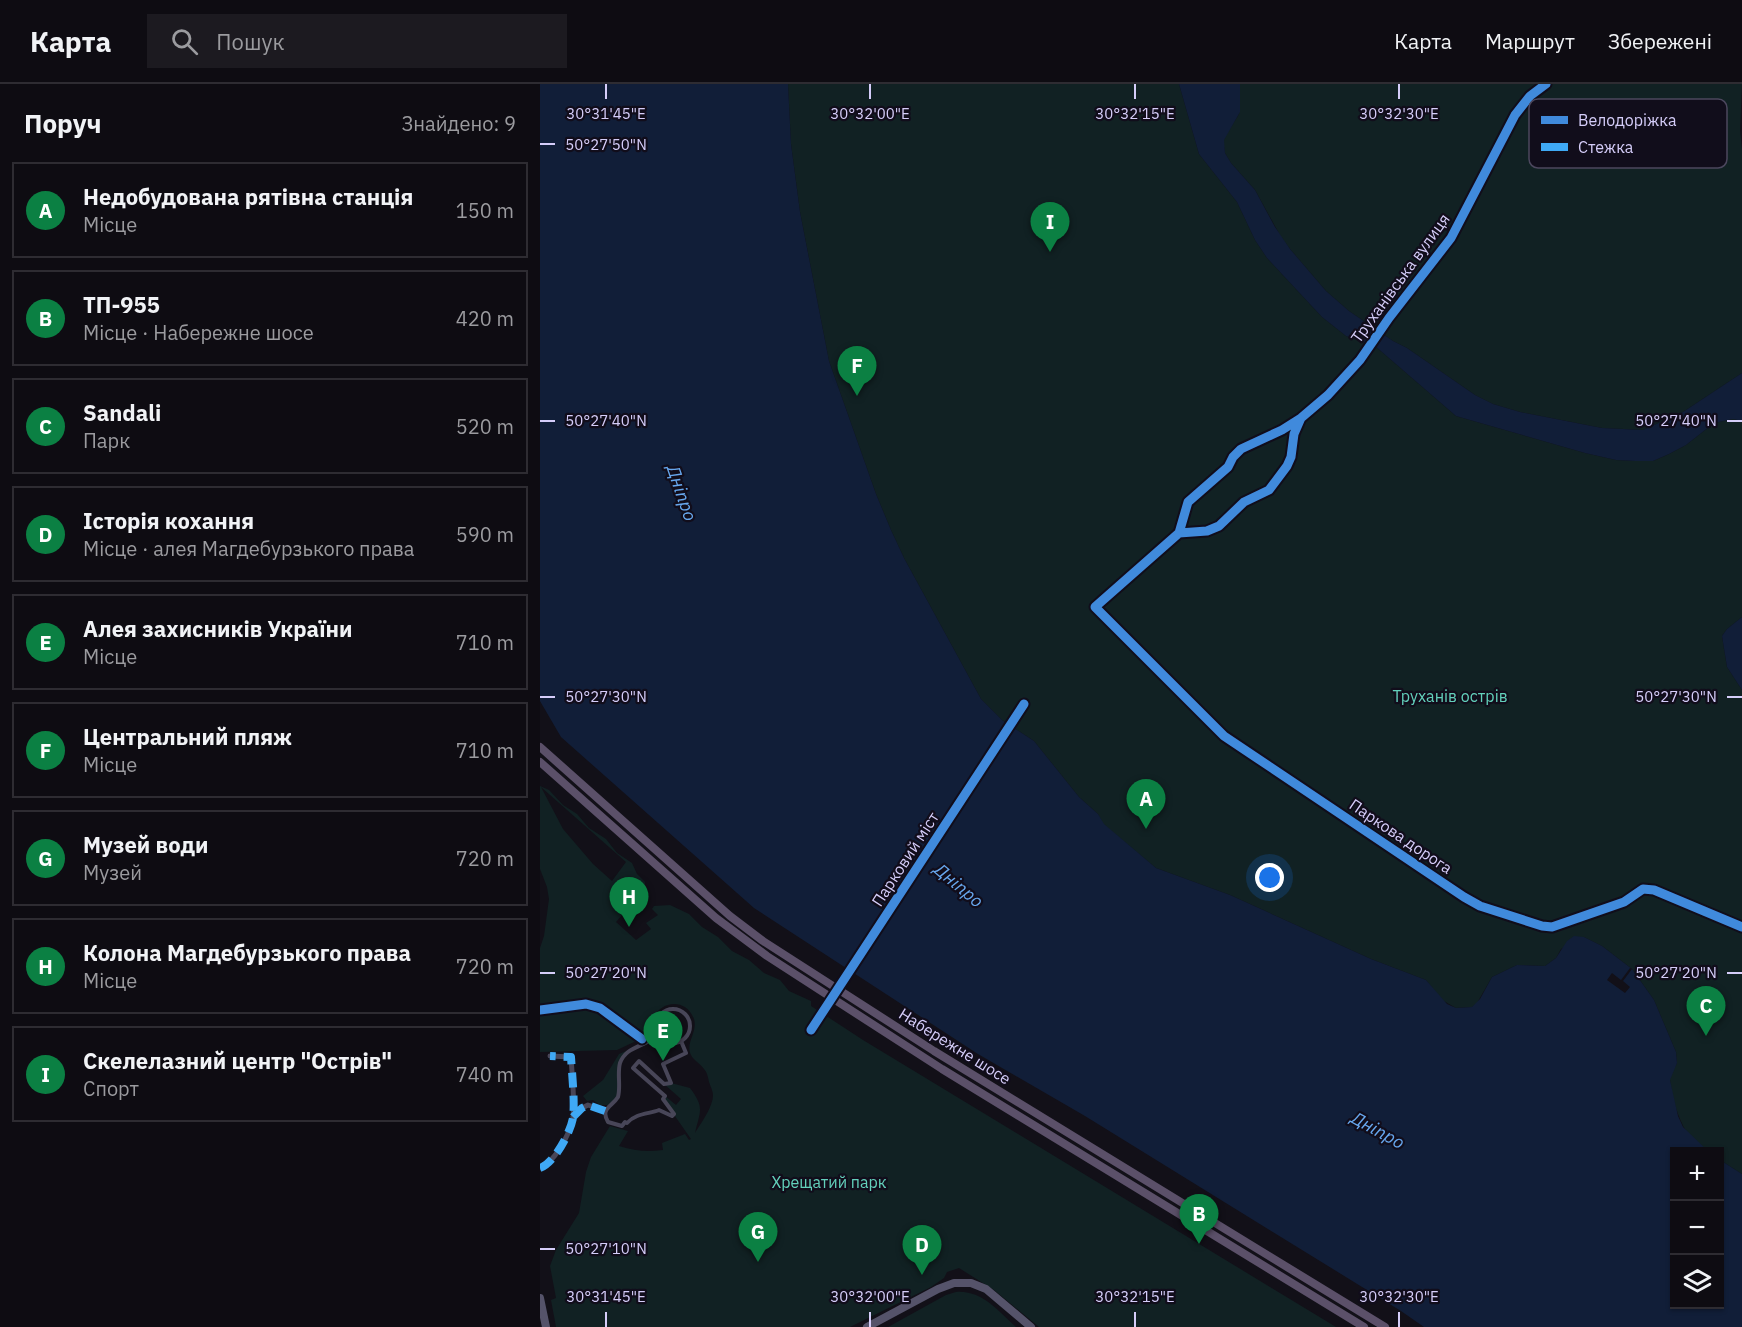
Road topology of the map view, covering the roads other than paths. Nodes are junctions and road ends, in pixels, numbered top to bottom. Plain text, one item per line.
1 (1546, 84) edge
2 (1301, 418) junction
3 (1179, 533) junction
4 (1095, 607) joint
5 (540, 747) edge
6 (540, 762) edge
7 (1742, 927) edge
8 (658, 1036) junction
9 (675, 1043) junction
10 (550, 1056) dead end
11 (605, 1111) junction
12 (573, 1117) junction
13 (540, 1168) edge
14 (540, 1298) edge
15 (540, 1323) edge
16 (544, 1327) edge
17 (867, 1327) edge
18 (1031, 1327) edge
19 (1364, 1327) edge
20 (1385, 1327) edge

1 - 2 street, Труханівська вулиця
2 - 3 street, Труханівська вулиця
2 - 3 street
3 - 4 street
4 - 7 street, Паркова дорога
5 - 20 main road, Набережне шосе
6 - 19 main road, Набережне шосе
8 - 9 street
8 - 9 street
8 - 11 street
9 - 11 street
10 - 12 street
11 - 12 street
12 - 13 street
14 - 16 main road
15 - 16 main road
17 - 18 main road

